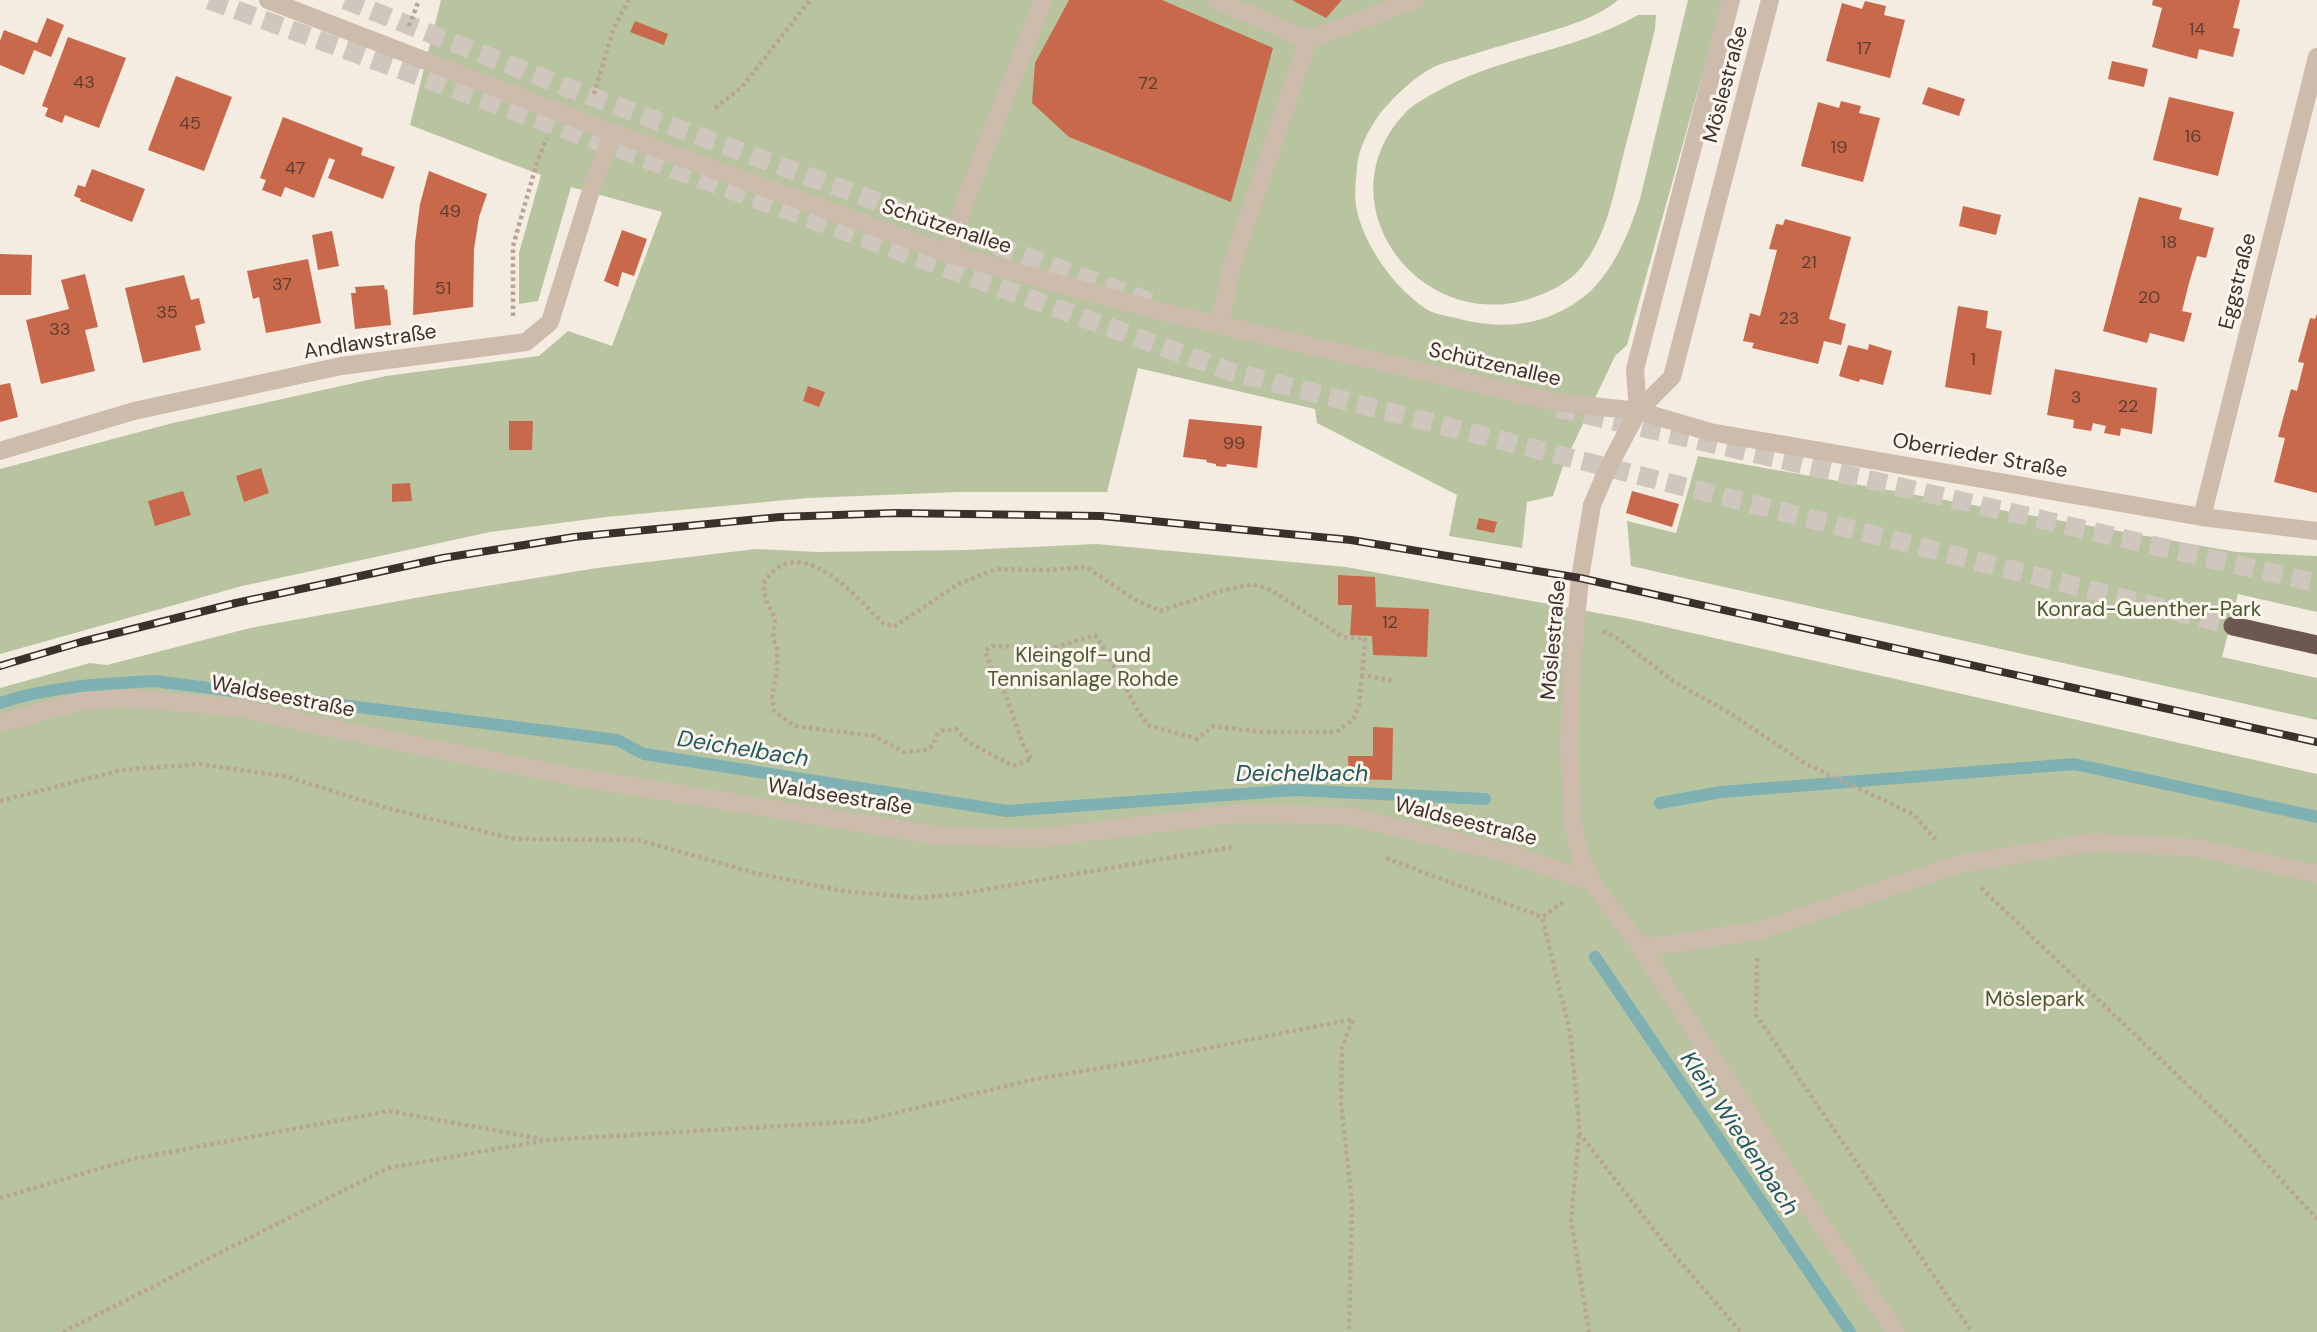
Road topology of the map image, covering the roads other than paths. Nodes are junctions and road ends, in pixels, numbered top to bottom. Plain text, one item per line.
1 (268, 0) edge
2 (1043, 0) edge
3 (1216, 0) edge
4 (1415, 0) edge
5 (1731, 0) edge
6 (1770, 0) edge
7 (1308, 40) junction
8 (2317, 57) edge
9 (613, 133) junction
10 (949, 254) junction
11 (1220, 324) junction
12 (1638, 411) junction
13 (0, 451) edge
14 (2202, 517) junction
15 (2317, 531) edge
16 (2234, 626) tunnel mouth
17 (2317, 645) edge
18 (0, 723) edge
19 (2317, 874) edge
20 (1592, 881) junction
21 (1641, 948) junction
22 (1896, 1332) edge

1 - 9 street, Schützenallee
2 - 10 street
3 - 7 street
4 - 7 street
5 - 12 street, Möslestraße
6 - 12 street, Möslestraße
7 - 11 street
8 - 14 street, Eggstraße
9 - 10 street, Schützenallee
9 - 13 street, Andlawstraße
10 - 11 street, Schützenallee
11 - 12 street, Schützenallee
12 - 14 street, Oberrieder Straße
12 - 20 street, Möslestraße
14 - 15 street, Oberrieder Straße
16 - 17 highway
18 - 20 street, Waldseestraße
19 - 21 street
20 - 21 street
21 - 22 street

